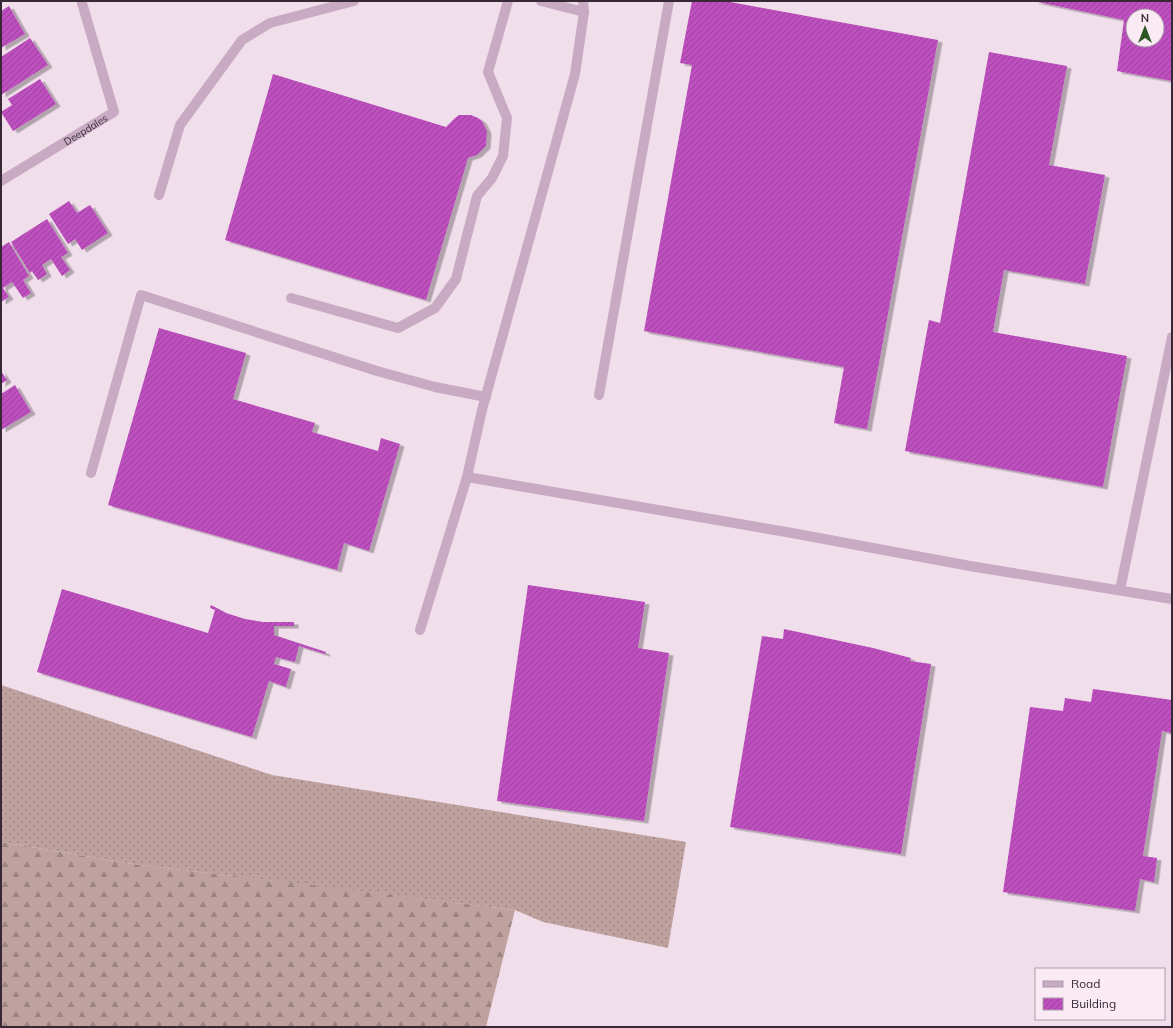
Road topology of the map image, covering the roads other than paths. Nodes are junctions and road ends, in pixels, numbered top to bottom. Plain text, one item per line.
1 (354, 1) edge
2 (508, 1) edge
3 (541, 1) edge
4 (583, 1) edge
5 (669, 1) edge
6 (82, 3) dead end
7 (584, 12) junction
8 (1, 181) edge
9 (159, 195) dead end
10 (291, 298) dead end
11 (1172, 337) edge
12 (599, 395) dead end
13 (486, 397) junction
14 (91, 473) dead end
15 (467, 477) junction
16 (1120, 590) junction
17 (1172, 599) edge
18 (420, 630) dead end

1 - 9 street
2 - 10 street
3 - 7 street
4 - 7 street
5 - 12 street
6 - 8 street, Deepdales
7 - 13 street
11 - 16 street
13 - 14 street
13 - 15 street
15 - 16 street
15 - 18 street
16 - 17 street

